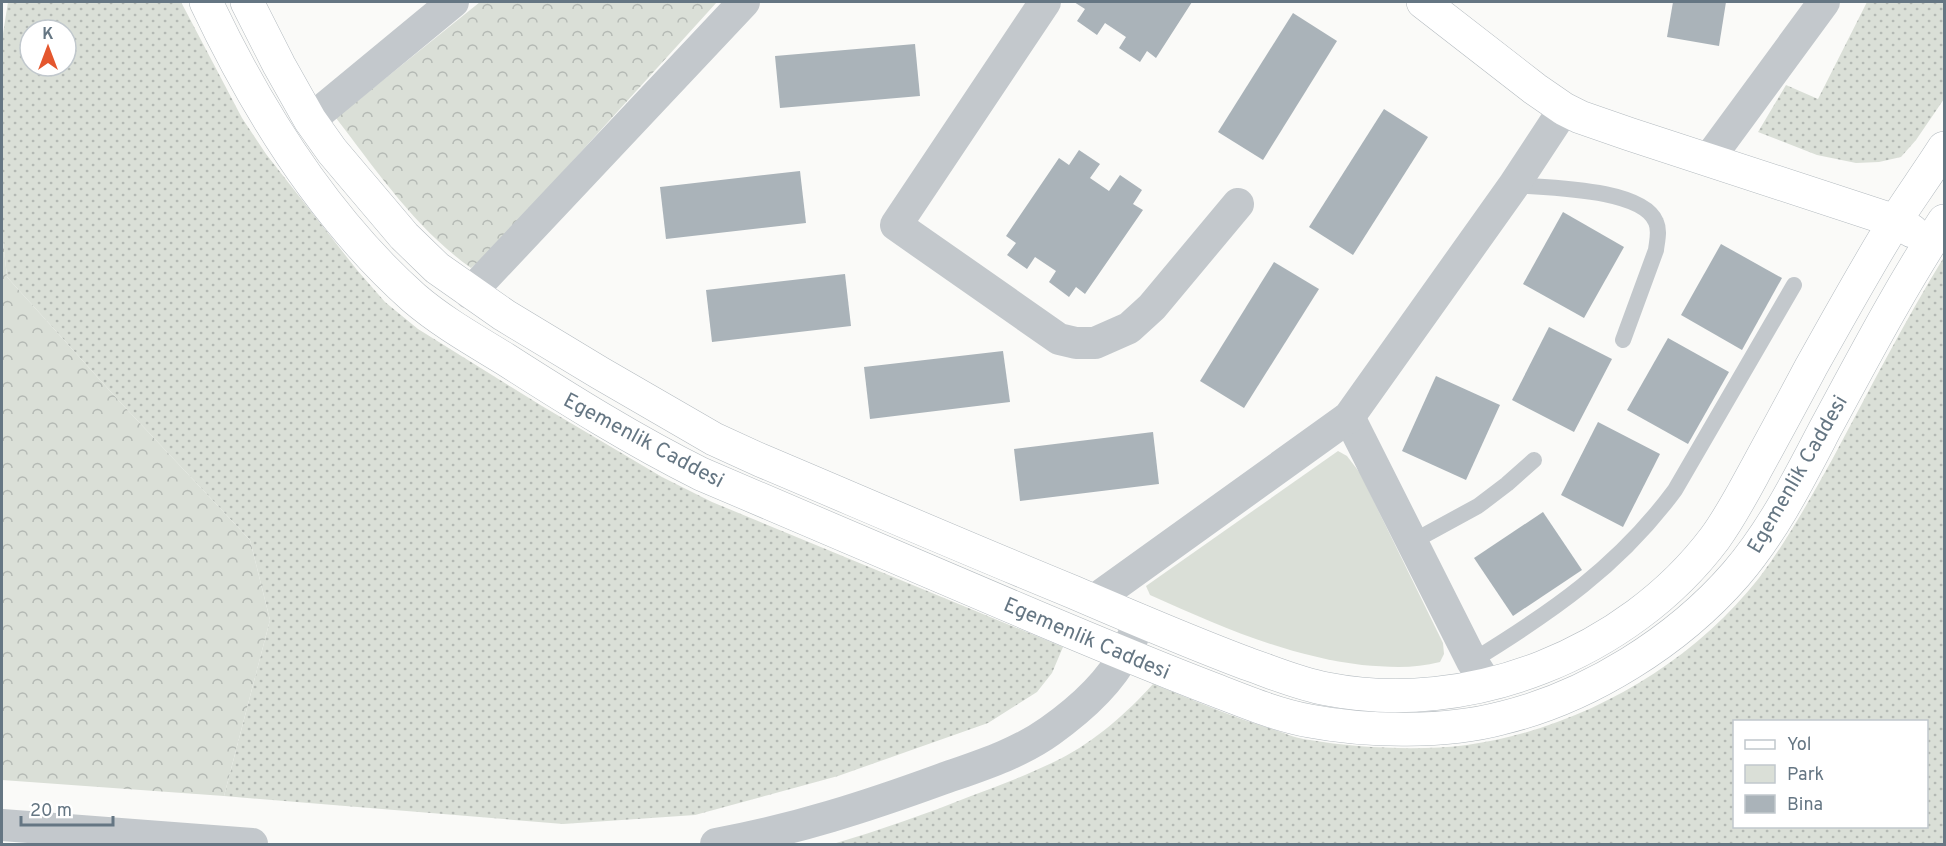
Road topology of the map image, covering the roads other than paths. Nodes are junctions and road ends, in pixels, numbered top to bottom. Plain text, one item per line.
1 (206, 2) edge
2 (247, 2) edge
3 (453, 2) edge
4 (744, 2) edge
5 (1045, 2) edge
6 (1423, 2) edge
7 (1824, 2) edge
8 (1564, 109) junction
9 (310, 120) junction
10 (1944, 148) edge
11 (1708, 160) junction
12 (1514, 185) junction
13 (1238, 204) dead end
14 (1895, 221) junction
15 (1938, 231) edge
16 (1794, 285) dead end
17 (470, 292) junction
18 (1623, 340) dead end
19 (1349, 417) junction
20 (1534, 460) dead end
21 (1412, 542) junction
22 (1093, 601) junction
23 (1140, 620) junction
24 (1125, 654) junction
25 (1480, 673) junction
26 (2, 825) edge
27 (86, 838) edge
28 (252, 844) edge
29 (716, 844) edge

1 - 24 main road, Egemenlik Caddesi
2 - 9 main road, Egemenlik Caddesi
3 - 9 street
4 - 17 street
5 - 13 street
6 - 8 main road
7 - 11 street
8 - 11 main road
8 - 12 street
9 - 17 main road, Egemenlik Caddesi
10 - 14 main road, Egemenlik Caddesi
11 - 14 main road
12 - 18 lane
12 - 19 street
14 - 15 main road
14 - 25 main road, Egemenlik Caddesi
15 - 24 main road, Egemenlik Caddesi
16 - 25 lane
17 - 22 main road, Egemenlik Caddesi
19 - 21 street
19 - 22 street
20 - 21 lane
21 - 25 street
22 - 23 main road, Egemenlik Caddesi
23 - 24 street
23 - 25 main road, Egemenlik Caddesi
24 - 29 street
26 - 27 street
27 - 28 street

